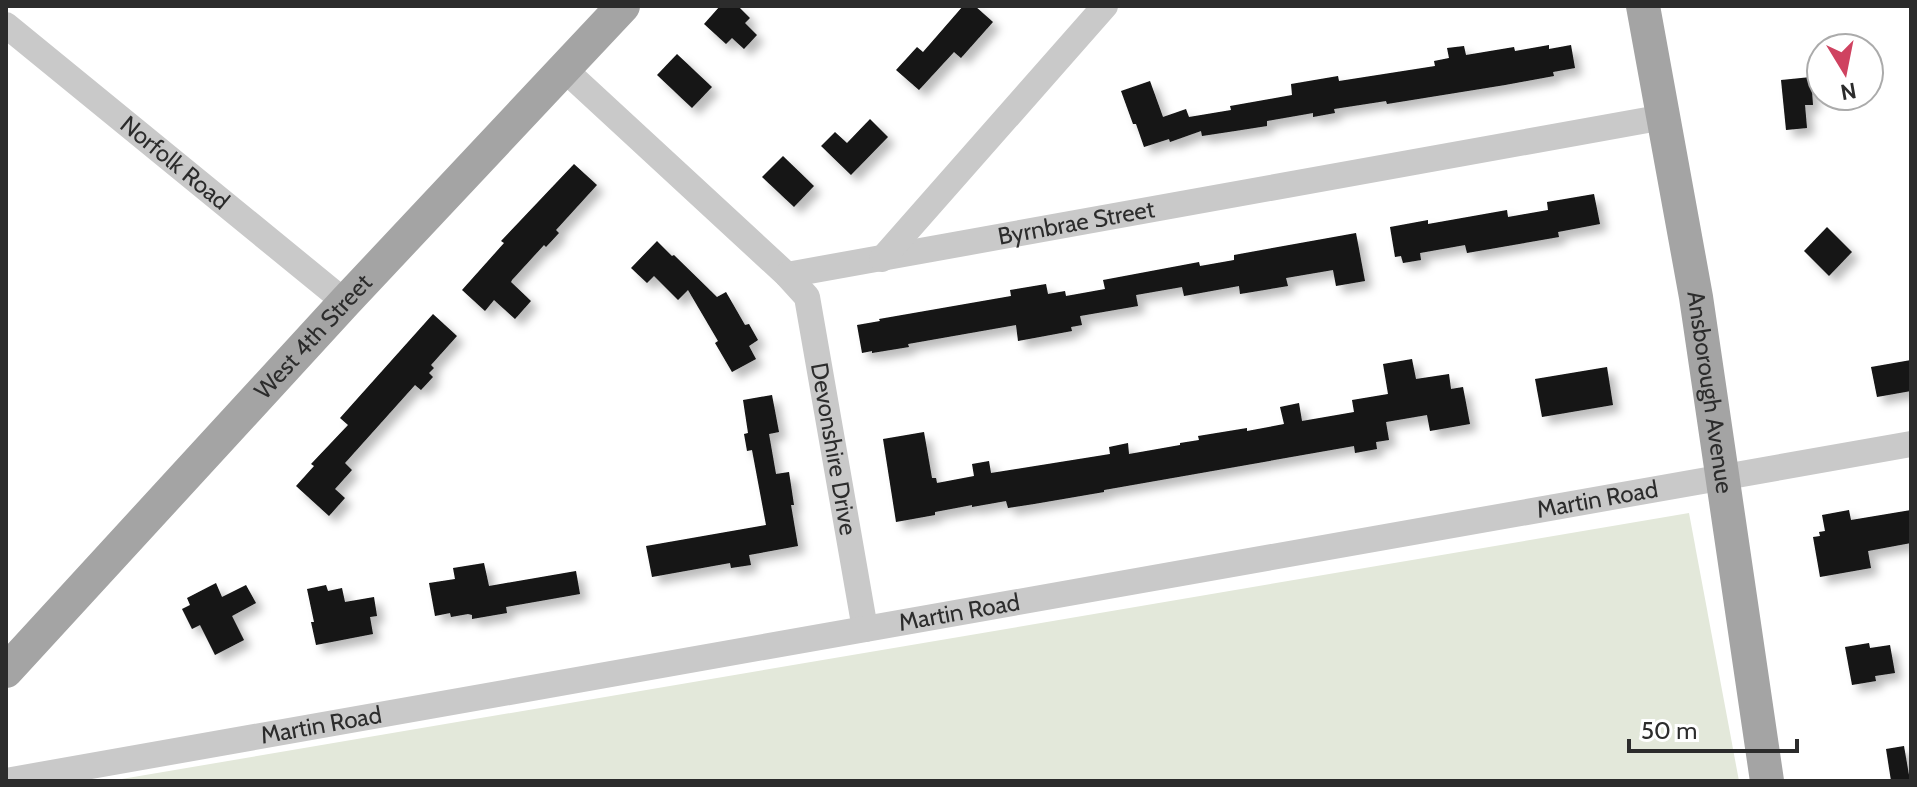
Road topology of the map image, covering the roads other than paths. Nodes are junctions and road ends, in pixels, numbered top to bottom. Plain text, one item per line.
1 (623, 6) edge
2 (1105, 6) edge
3 (1643, 6) edge
4 (6, 25) edge
5 (565, 70) junction
6 (1664, 117) junction
7 (882, 259) junction
8 (787, 275) junction
9 (345, 302) junction
10 (1911, 444) edge
11 (1721, 477) junction
12 (865, 629) junction
13 (6, 671) edge
14 (6, 781) edge
15 (1767, 781) edge

1 - 5 main road, West 4th Street
2 - 7 street
3 - 6 main road, Ansborough Avenue
4 - 9 street, Norfolk Road
5 - 8 street
5 - 9 main road, West 4th Street
6 - 7 street, Byrnbrae Street
6 - 11 main road, Ansborough Avenue
7 - 8 street, Byrnbrae Street
8 - 12 street, Devonshire Drive
9 - 13 main road, West 4th Street
10 - 11 street, Martin Road
11 - 12 street, Martin Road
11 - 15 main road, Ansborough Avenue
12 - 14 street, Martin Road

